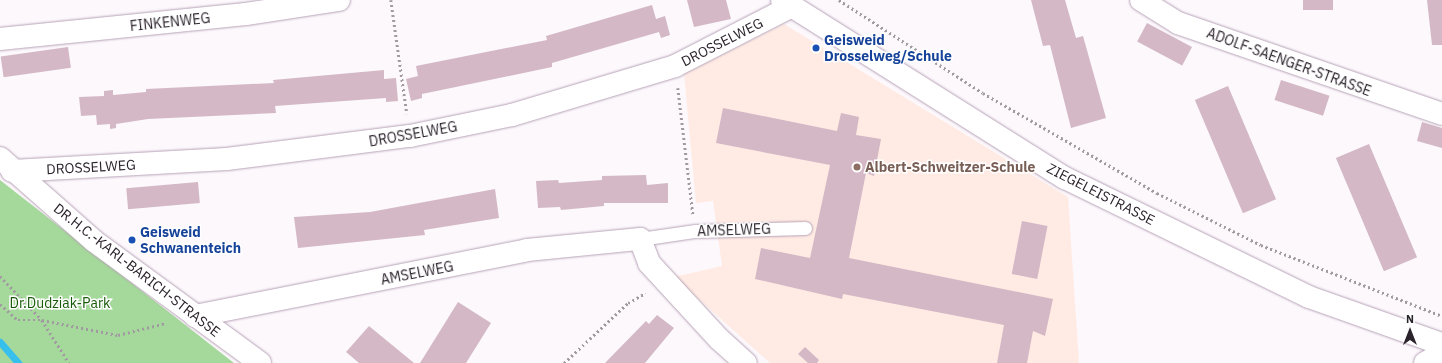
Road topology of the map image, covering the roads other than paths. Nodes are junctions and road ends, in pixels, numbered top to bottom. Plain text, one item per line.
1 (338, 0) edge
2 (1141, 0) edge
3 (787, 3) edge
4 (0, 39) edge
5 (1442, 114) edge
6 (6, 165) edge
7 (805, 228) dead end
8 (640, 239) junction
9 (195, 316) junction
10 (1442, 344) edge
11 (1442, 353) edge
12 (260, 363) edge
13 (746, 363) edge
14 (1425, 363) edge

1 - 4 street, FINKENWEG
2 - 5 street, ADOLF-SAENGER-STRASSE
3 - 6 street, DROSSELWEG
3 - 10 street, ZIEGELEISTRASSE
6 - 9 street, DR.H.C.-KARL-BARICH-STRASSE
7 - 8 lane, AMSELWEG
8 - 9 street, AMSELWEG
8 - 13 street
9 - 12 street, DR.H.C.-KARL-BARICH-STRASSE
11 - 14 street

